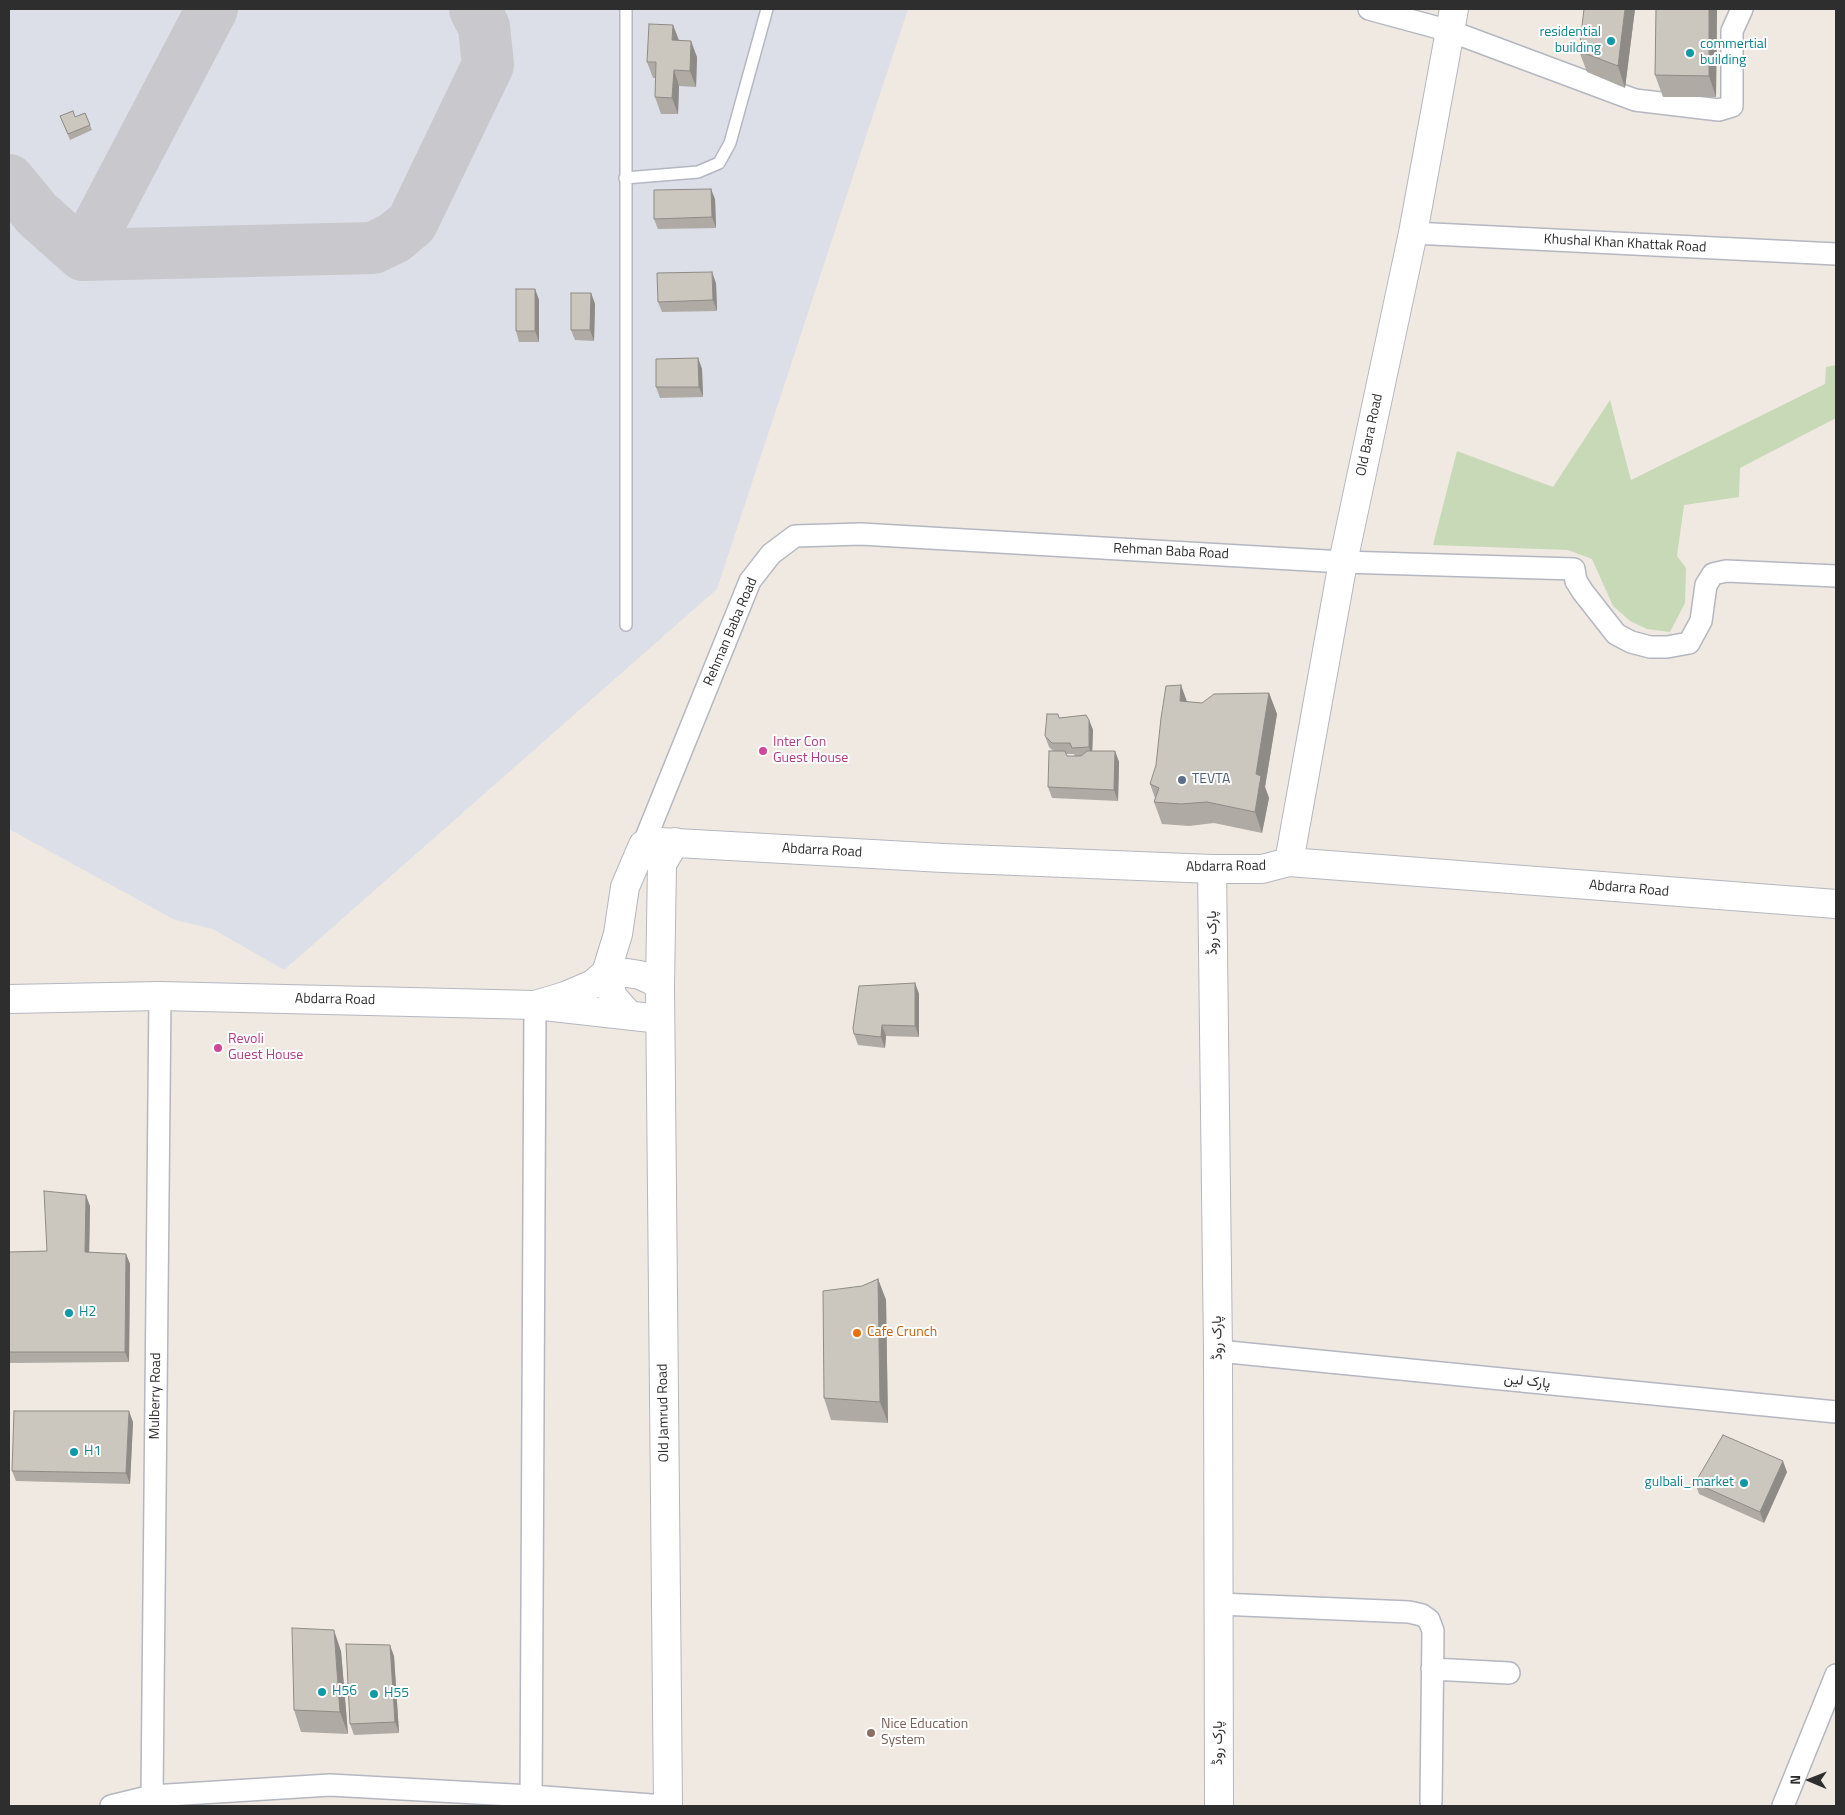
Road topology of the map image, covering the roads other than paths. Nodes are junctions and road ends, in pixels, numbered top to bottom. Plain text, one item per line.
1 (626, 9) edge
2 (767, 9) edge
3 (1369, 9) edge
4 (1742, 9) edge
5 (1452, 20) edge
6 (625, 178) junction
7 (1413, 233) junction
8 (1836, 254) edge
9 (1343, 562) junction
10 (1836, 576) edge
11 (626, 625) dead end
12 (675, 842) junction
13 (644, 845) junction
14 (1289, 862) junction
15 (1212, 869) junction
16 (1836, 904) edge
17 (606, 973) junction
18 (660, 988) junction
19 (160, 996) junction
20 (9, 998) edge
21 (535, 1005) junction
22 (629, 1015) junction
23 (660, 1019) junction
24 (1218, 1352) junction
25 (1836, 1412) edge
26 (1219, 1604) junction
27 (1432, 1669) junction
28 (1509, 1673) dead end
29 (1836, 1675) edge
30 (152, 1796) junction
31 (531, 1801) edge
32 (1431, 1802) dead end
33 (111, 1806) edge
34 (667, 1806) edge
35 (1220, 1806) edge
36 (1783, 1806) edge

1 - 6 lane
2 - 6 lane
3 - 5 street
4 - 5 street
5 - 7 street, Old Bara Road
6 - 11 lane
7 - 8 street, Khushal Khan Khattak Road
7 - 9 street, Old Bara Road
9 - 10 street, Rehman Baba Road
9 - 13 street, Rehman Baba Road
9 - 14 street, Old Bara Road
12 - 13 street
12 - 15 street, Abdarra Road
12 - 18 street, Old Jamrud Road
13 - 17 street
14 - 15 street, Abdarra Road
14 - 16 street, Abdarra Road
15 - 24 street, پارک روڈ
17 - 18 street
17 - 21 street
17 - 22 street
18 - 23 street, Old Jamrud Road
19 - 20 street, Abdarra Road
19 - 21 street, Abdarra Road
19 - 30 street, Mulberry Road
21 - 22 street, Abdarra Road
21 - 31 street
22 - 23 street, Abdarra Road
23 - 34 street, Old Jamrud Road
24 - 25 street, پارک لین
24 - 26 street, پارک روڈ
26 - 27 street
26 - 35 street, پارک روڈ
27 - 28 street
27 - 32 street
29 - 36 street
30 - 31 street
30 - 33 street
31 - 34 street

